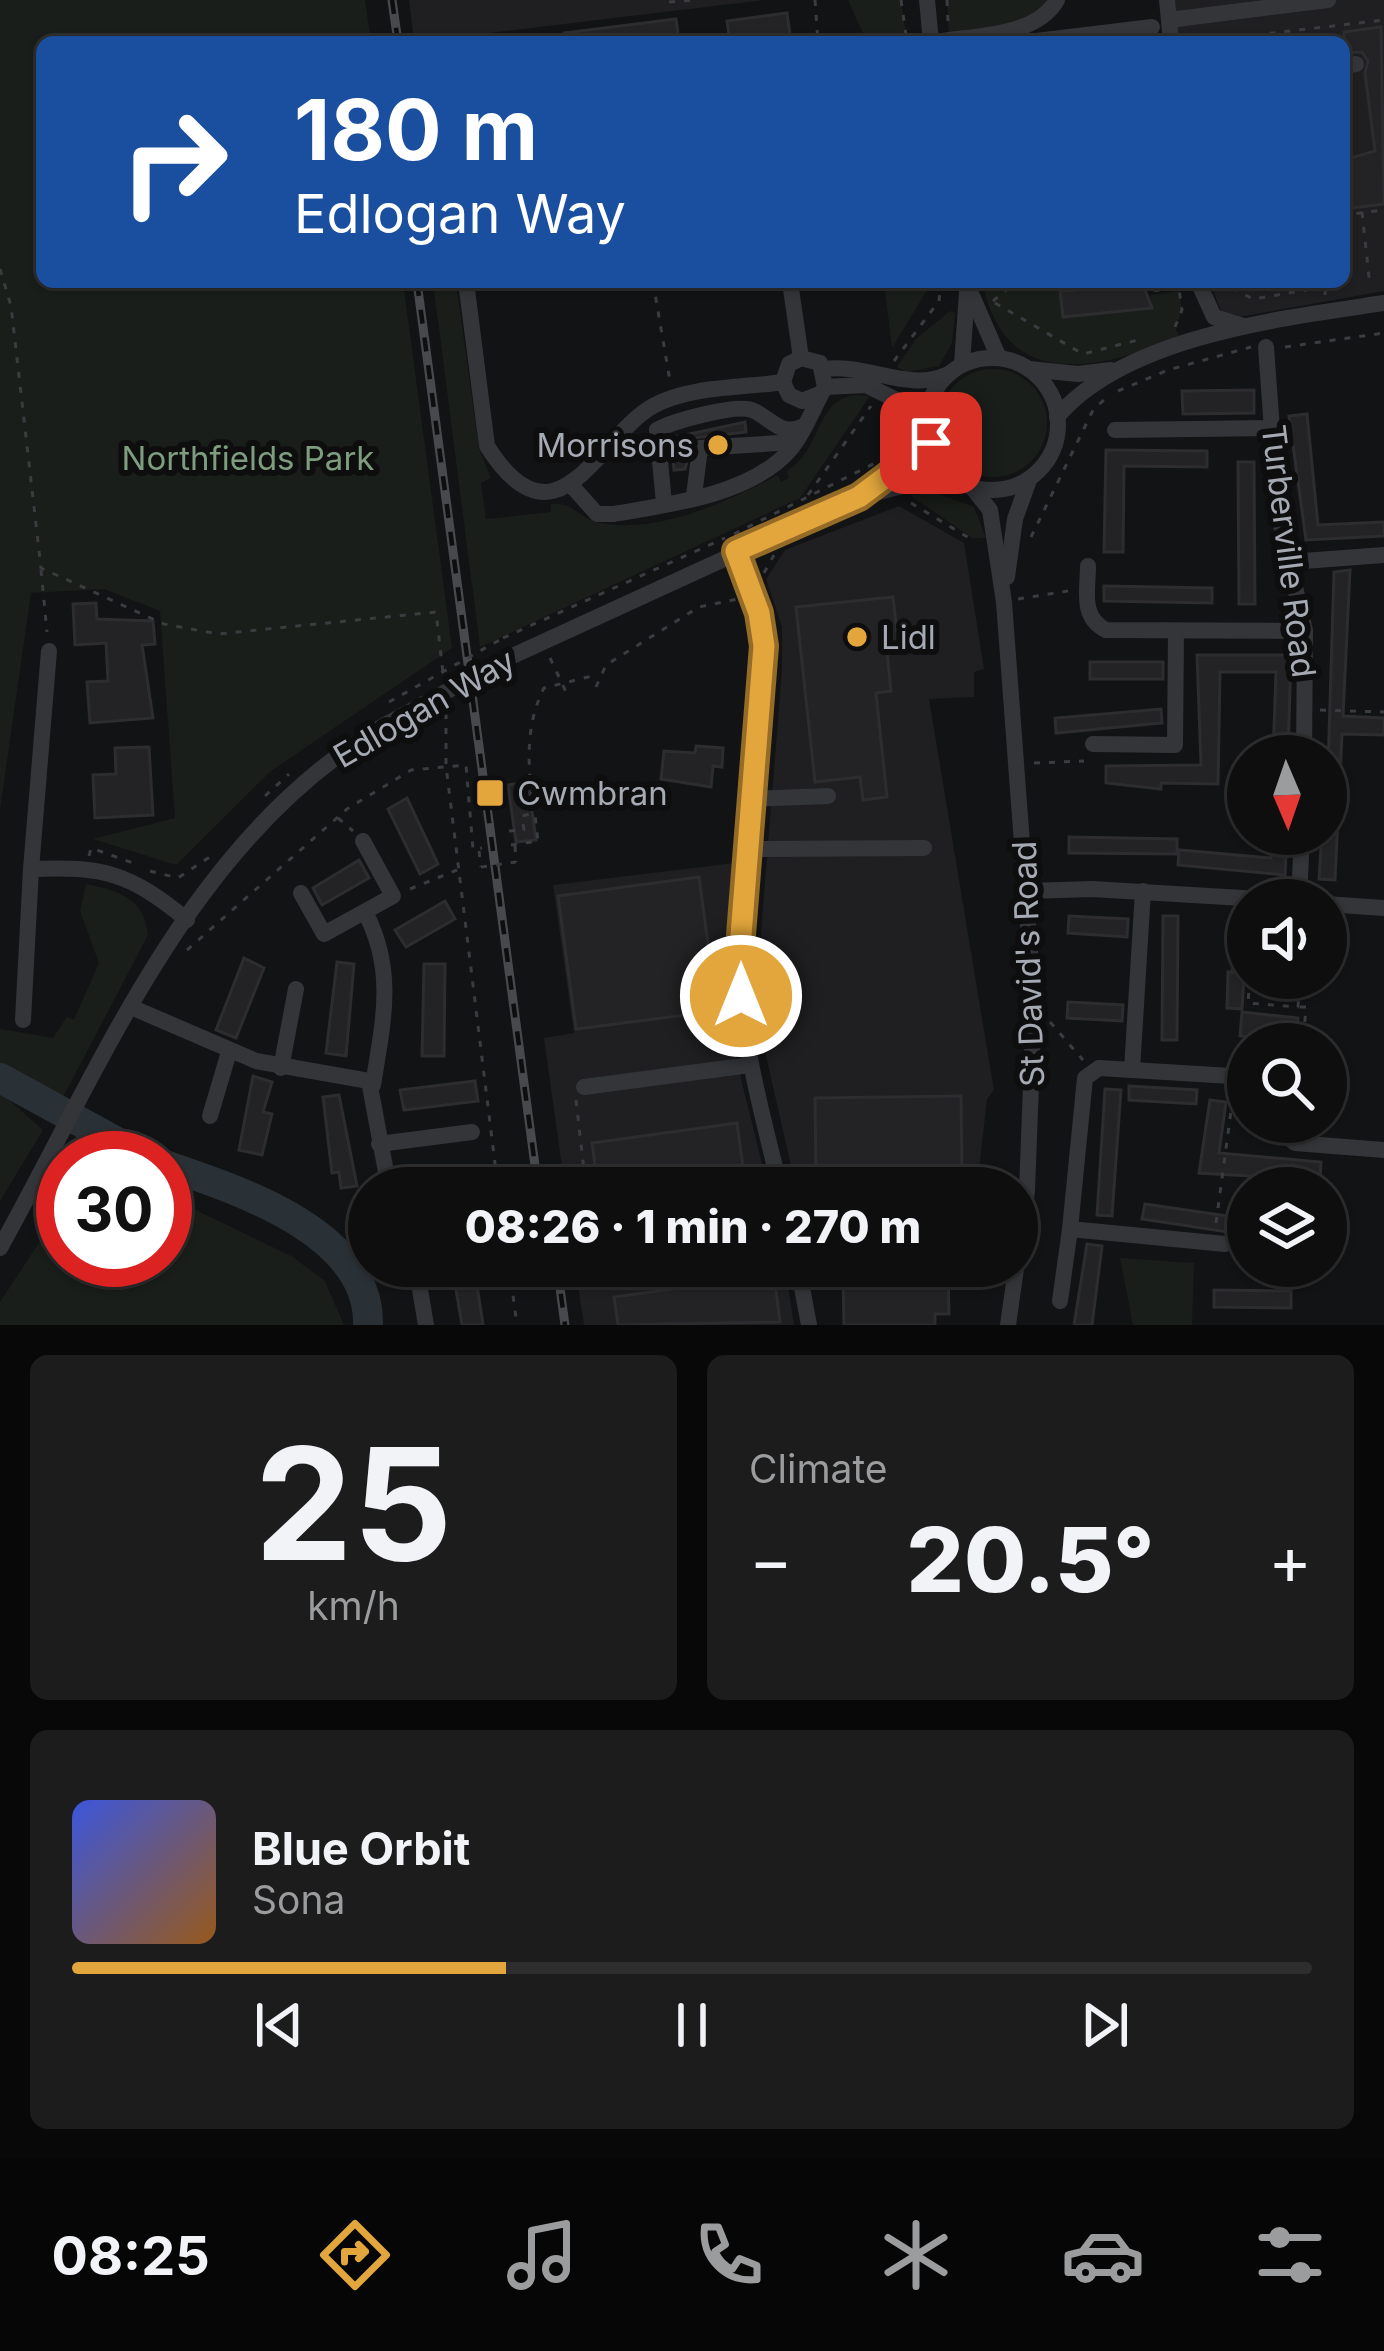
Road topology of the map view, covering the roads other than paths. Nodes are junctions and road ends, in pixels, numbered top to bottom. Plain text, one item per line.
1 (926, 0) edge
2 (1057, 0) edge
3 (1166, 0) edge
4 (1328, 0) edge
5 (1160, 23) junction
6 (937, 36) edge
7 (968, 36) edge
8 (1070, 36) edge
9 (1168, 36) edge
10 (467, 288) edge
11 (791, 288) edge
12 (967, 288) edge
13 (969, 288) edge
14 (1200, 288) edge
15 (1202, 288) edge
16 (1384, 303) edge
17 (1249, 327) junction
18 (1184, 345) junction
19 (1266, 347) dead end
20 (801, 358) junction
21 (999, 358) junction
22 (962, 364) junction
23 (1028, 368) junction
24 (1123, 368) junction
25 (946, 375) junction
26 (783, 382) junction
27 (824, 383) junction
28 (929, 416) junction
29 (1057, 417) junction
30 (1272, 428) junction
31 (1115, 430) dead end
32 (800, 434) junction
33 (931, 443) junction
34 (1029, 479) junction
35 (572, 485) junction
36 (966, 486) junction
37 (694, 496) junction
38 (859, 497) junction
39 (664, 503) junction
40 (736, 551) junction
41 (1384, 555) edge
42 (1290, 562) junction
43 (1088, 566) dead end
44 (1004, 602) junction
45 (1305, 631) junction
46 (1176, 632) junction
47 (50, 651) road end
48 (1305, 735) edge
49 (1094, 744) road end
50 (828, 796) dead end
51 (752, 799) junction
52 (363, 841) dead end
53 (924, 848) dead end
54 (748, 849) junction
55 (31, 869) junction
56 (1029, 891) junction
57 (1144, 891) junction
58 (301, 893) dead end
59 (1227, 897) edge
60 (1347, 905) edge
61 (1384, 908) edge
62 (365, 912) junction
63 (188, 920) junction
64 (296, 989) dead end
65 (131, 1006) junction
66 (23, 1020) dead end
67 (229, 1052) junction
68 (750, 1065) junction
69 (281, 1068) junction
70 (1132, 1070) junction
71 (1227, 1080) edge
72 (373, 1085) junction
73 (584, 1087) road end
74 (210, 1116) dead end
75 (472, 1132) dead end
76 (1303, 1143) edge
77 (379, 1144) junction
78 (1384, 1150) edge
79 (384, 1167) edge
80 (775, 1167) edge
81 (1070, 1229) junction
82 (1220, 1243) road end
83 (0, 1248) edge
84 (420, 1287) edge
85 (802, 1287) edge
86 (1060, 1301) dead end
87 (426, 1325) edge
88 (808, 1325) edge
89 (1008, 1325) edge

1 - 6 street
2 - 7 street
3 - 5 street
4 - 5 street
5 - 8 street
5 - 9 street
10 - 35 street
11 - 20 street
12 - 22 street
13 - 21 street
14 - 18 street
15 - 17 street
16 - 17 street
17 - 18 street
18 - 24 street
19 - 30 street, Turberville Road
20 - 26 street
20 - 27 street
21 - 22 street
21 - 23 street
22 - 25 street
23 - 24 street
23 - 29 street
24 - 29 street
25 - 27 street
25 - 28 street
26 - 27 street
26 - 35 street
27 - 28 street
27 - 32 street
28 - 33 street
29 - 34 street, St David's Road
30 - 31 street
30 - 42 street, Turberville Road
32 - 37 street
32 - 37 street
32 - 39 street
33 - 36 street, St David's Road
33 - 38 street, Edlogan Way
34 - 36 street
34 - 44 street, St David's Road
35 - 39 street
36 - 38 street, Edlogan Way
36 - 44 street, St David's Road
37 - 39 street
38 - 40 street, Edlogan Way
40 - 51 street
40 - 63 street, Edlogan Way, bridge
41 - 42 street
42 - 45 street, Turberville Road
43 - 46 street
44 - 56 street, St David's Road
45 - 46 street
45 - 48 street, Turberville Road
46 - 49 street
47 - 55 street
50 - 51 street
51 - 54 street
52 - 62 street
53 - 54 street
54 - 68 street
55 - 63 street
55 - 66 street
56 - 57 street
56 - 89 street, St David's Road
57 - 59 street
57 - 70 street
58 - 62 street
60 - 61 street
62 - 72 street
63 - 65 street, Edlogan Way
64 - 69 street
65 - 67 street
65 - 83 street, Edlogan Way
67 - 69 street
67 - 74 street
68 - 73 street
68 - 80 street
69 - 72 street
70 - 71 street
70 - 81 street
72 - 77 street
75 - 77 street
76 - 78 street
77 - 79 street
81 - 82 street
81 - 86 street
84 - 87 street
85 - 88 street

